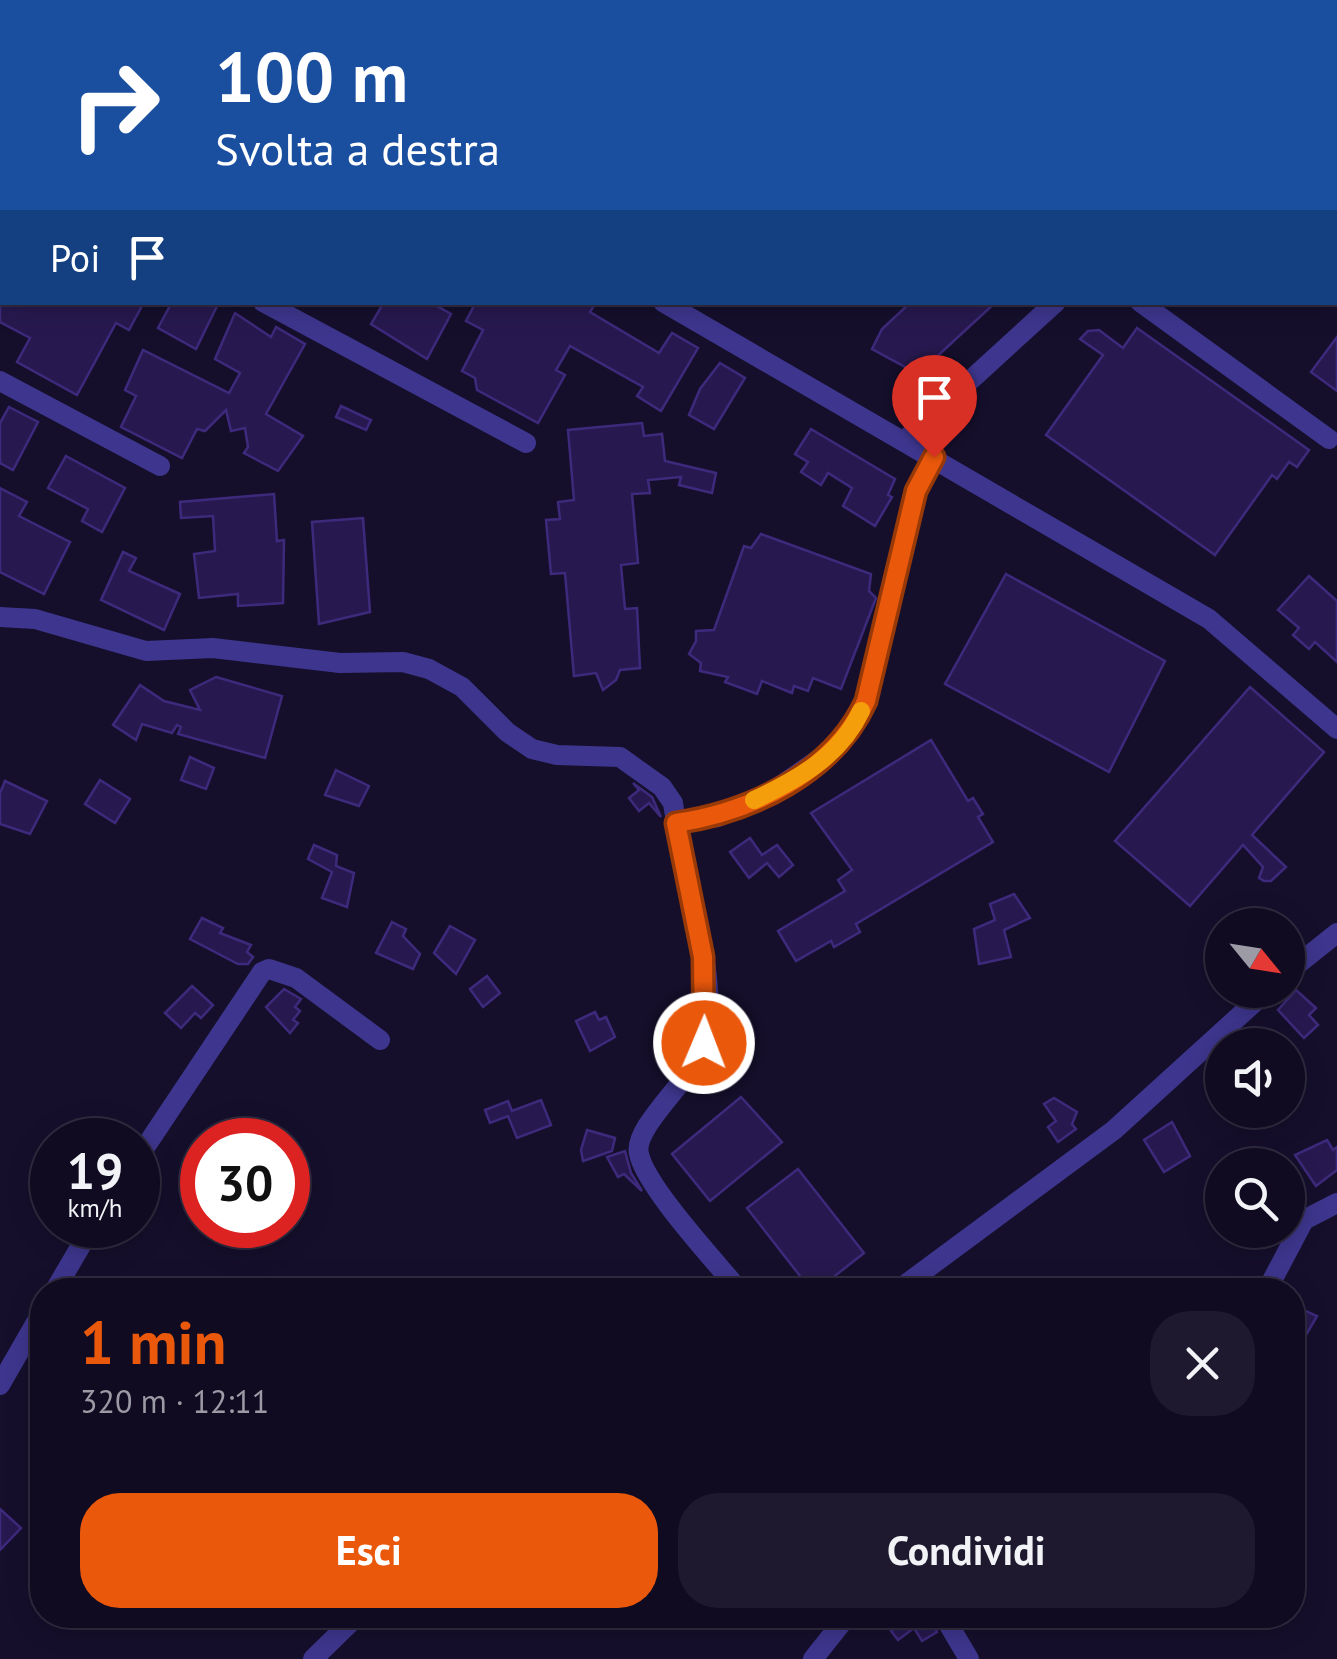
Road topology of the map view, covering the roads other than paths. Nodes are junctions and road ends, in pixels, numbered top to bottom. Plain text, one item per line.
1 (269, 305) edge
2 (668, 305) edge
3 (1053, 305) edge
4 (1144, 305) edge
5 (0, 381) edge
6 (1328, 439) dead end
7 (905, 440) junction
8 (526, 443) dead end
9 (934, 457) junction
10 (160, 466) dead end
11 (0, 617) edge
12 (1337, 729) edge
13 (676, 823) junction
14 (1337, 933) edge
15 (1305, 958) edge
16 (1248, 1008) edge
17 (380, 1040) dead end
18 (160, 1125) edge
19 (1337, 1203) edge
20 (80, 1248) edge
21 (62, 1278) edge
22 (730, 1278) edge
23 (914, 1278) edge
24 (1273, 1278) edge
25 (30, 1333) edge
26 (0, 1385) edge
27 (345, 1628) edge
28 (838, 1628) edge
29 (951, 1628) edge
30 (313, 1659) edge
31 (813, 1659) edge
32 (970, 1659) edge

1 - 8 street
2 - 7 street
3 - 7 street
4 - 6 street
5 - 10 street
7 - 9 street
9 - 12 street
9 - 13 street
11 - 13 street
13 - 22 street
14 - 15 street
16 - 23 street
17 - 18 street
19 - 24 street
20 - 21 street
25 - 26 street
27 - 30 street
28 - 31 street
29 - 32 street

